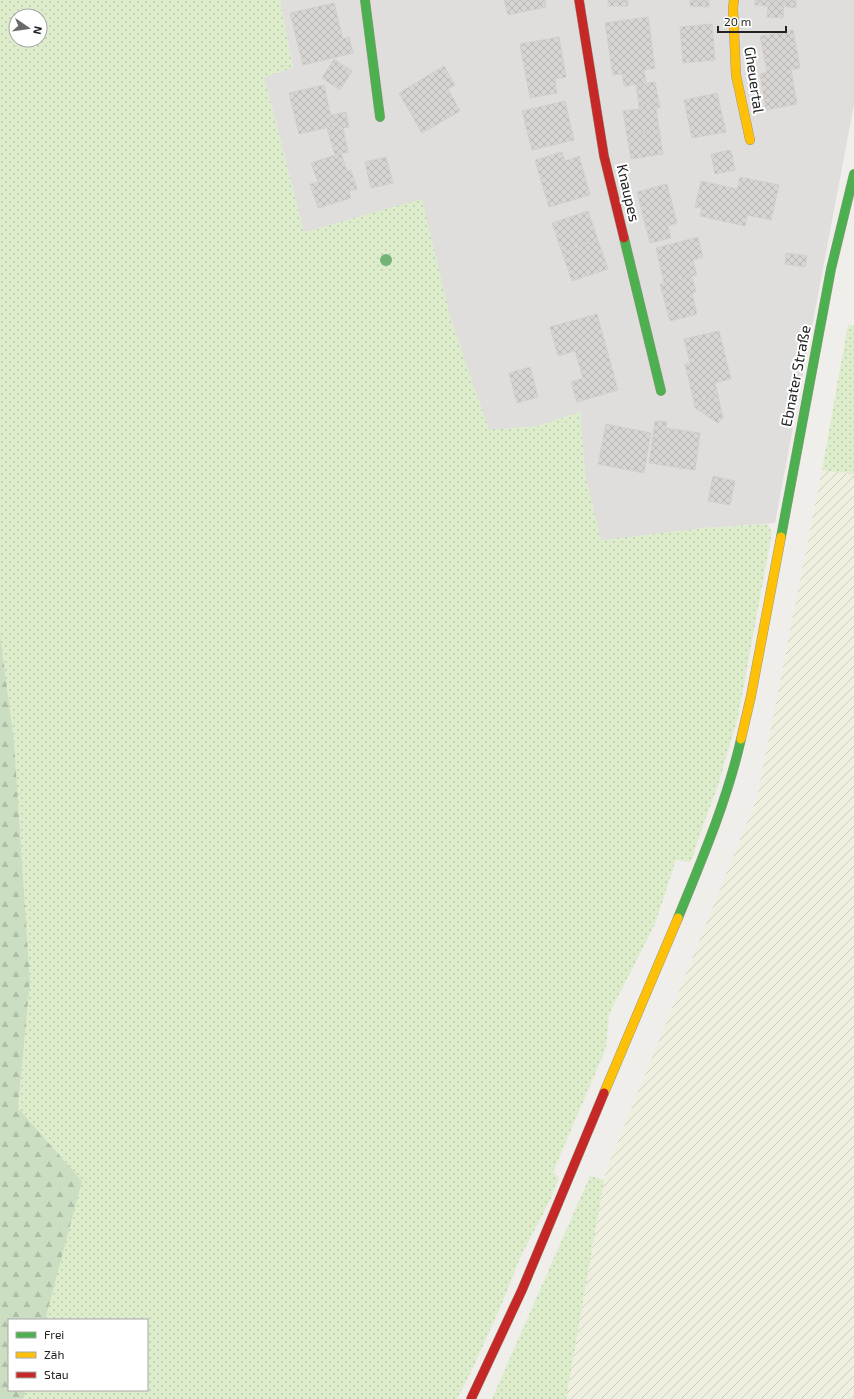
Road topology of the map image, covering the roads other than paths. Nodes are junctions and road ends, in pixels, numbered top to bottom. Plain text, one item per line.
1 (365, 0) edge
2 (579, 0) edge
3 (734, 0) edge
4 (380, 117) dead end
5 (750, 140) dead end
6 (854, 174) edge
7 (661, 391) dead end
8 (471, 1399) edge

1 - 4 main road
2 - 7 main road, Knaupes
3 - 5 main road, Gheuertal
6 - 8 main road, Ebnater Straße

